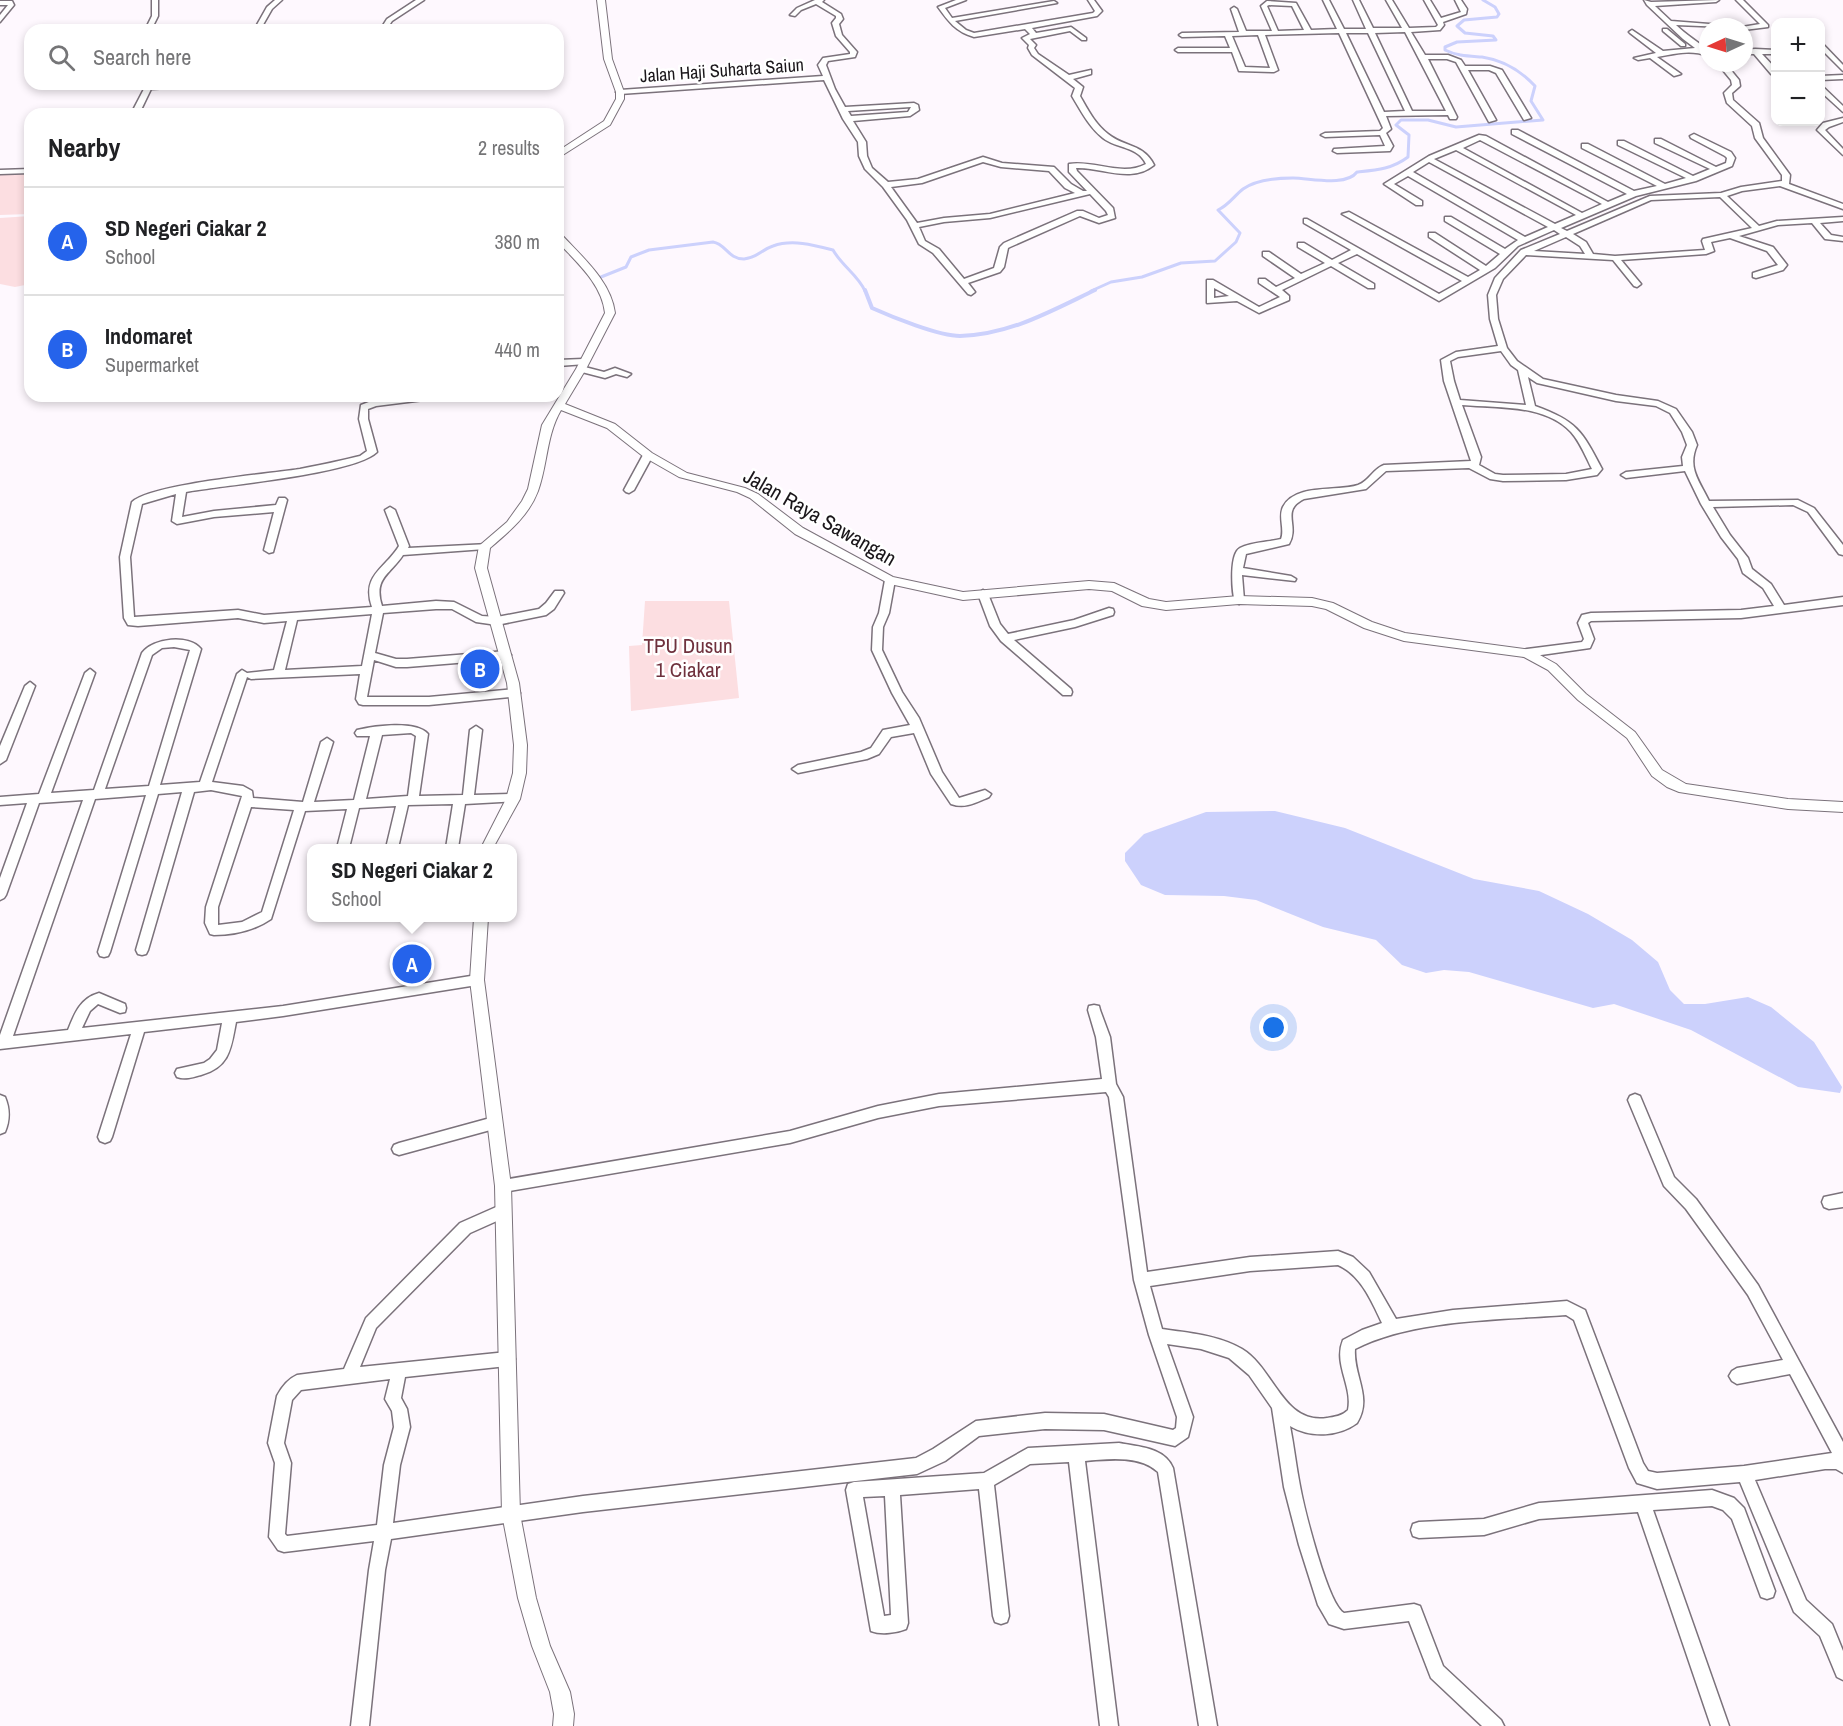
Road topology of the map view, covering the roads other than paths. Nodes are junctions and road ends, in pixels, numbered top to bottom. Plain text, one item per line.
1 (155, 0) edge
2 (279, 0) edge
3 (421, 0) edge
4 (601, 0) edge
5 (963, 0) edge
6 (1091, 0) edge
7 (1326, 0) edge
8 (1356, 0) edge
9 (1389, 0) edge
10 (1426, 0) edge
11 (1458, 0) edge
12 (1716, 0) edge
13 (1739, 0) edge
14 (819, 1) edge
15 (1290, 1) edge
16 (1052, 2) edge
17 (1648, 2) edge
18 (0, 3) edge
19 (1234, 9) dead end
20 (793, 15) dead end
21 (1, 18) edge
22 (1070, 19) junction
23 (950, 20) junction
24 (1439, 21) junction
25 (1670, 23) junction
26 (151, 24) edge
27 (260, 24) edge
28 (387, 24) edge
29 (1699, 25) edge
30 (1027, 26) junction
31 (1753, 27) edge
32 (1665, 30) dead end
33 (1406, 31) junction
34 (1341, 32) junction
35 (1371, 32) junction
36 (1632, 32) dead end
37 (1261, 33) junction
38 (1276, 33) junction
39 (1309, 33) junction
40 (1228, 34) junction
41 (1244, 34) junction
42 (1034, 35) junction
43 (1182, 35) dead end
44 (1084, 39) dead end
45 (1699, 47) edge
46 (1825, 48) edge
47 (1178, 50) dead end
48 (1235, 50) junction
49 (1691, 51) junction
50 (1755, 51) joint
51 (1699, 52) edge
52 (1771, 52) edge
53 (1662, 54) junction
54 (1423, 57) junction
55 (1650, 57) junction
56 (1638, 58) dead end
57 (1462, 68) junction
58 (1771, 69) edge
59 (1843, 69) edge
60 (1088, 72) dead end
61 (1729, 72) edge
62 (1677, 74) dead end
63 (1843, 77) edge
64 (826, 78) junction
65 (1068, 78) junction
66 (1825, 78) edge
67 (147, 90) edge
68 (1825, 90) edge
69 (620, 92) junction
70 (138, 108) edge
71 (843, 109) junction
72 (1843, 110) edge
73 (1380, 114) junction
74 (1410, 114) junction
75 (1527, 118) dead end
76 (847, 119) junction
77 (1492, 120) dead end
78 (1843, 120) edge
79 (1515, 132) dead end
80 (1382, 133) junction
81 (1325, 135) dead end
82 (1694, 136) dead end
83 (1658, 141) dead end
84 (1621, 144) dead end
85 (1585, 146) dead end
86 (1457, 148) junction
87 (564, 150) edge
88 (1337, 151) dead end
89 (1843, 153) edge
90 (1429, 159) junction
91 (1717, 170) junction
92 (24, 171) edge
93 (0, 172) edge
94 (1409, 173) junction
95 (1693, 179) junction
96 (886, 184) junction
97 (1783, 184) junction
98 (1665, 187) junction
99 (1093, 192) junction
100 (1082, 194) junction
101 (1633, 194) junction
102 (1722, 195) junction
103 (1058, 199) junction
104 (1419, 203) dead end
105 (1609, 205) junction
106 (1843, 207) edge
107 (1080, 213) junction
108 (1346, 214) dead end
109 (1583, 216) junction
110 (1448, 219) dead end
111 (1843, 219) edge
112 (1814, 220) junction
113 (1307, 221) dead end
114 (914, 226) junction
115 (1553, 227) junction
116 (1758, 229) junction
117 (1565, 234) junction
118 (1432, 235) dead end
119 (1732, 236) junction
120 (1843, 239) edge
121 (1524, 240) junction
122 (564, 243) edge
123 (1301, 245) dead end
124 (1358, 250) junction
125 (1524, 252) junction
126 (1505, 253) junction
127 (1266, 254) dead end
128 (1591, 257) junction
129 (1614, 258) junction
130 (1331, 263) junction
131 (1486, 270) junction
132 (1756, 276) dead end
133 (1301, 278) junction
134 (1467, 280) junction
135 (1262, 281) dead end
136 (962, 282) junction
137 (1636, 284) dead end
138 (1371, 286) dead end
139 (1276, 290) junction
140 (971, 292) dead end
141 (1238, 298) dead end
142 (1503, 348) junction
143 (564, 364) edge
144 (582, 366) junction
145 (1522, 370) junction
146 (627, 374) dead end
147 (564, 393) edge
148 (564, 401) edge
149 (382, 402) edge
150 (558, 402) edge
151 (1456, 402) junction
152 (1531, 408) junction
153 (648, 455) junction
154 (1472, 465) junction
155 (1688, 468) junction
156 (1626, 475) dead end
157 (629, 489) dead end
158 (181, 490) junction
159 (1706, 504) junction
160 (390, 510) dead end
161 (484, 546) junction
162 (269, 550) dead end
163 (401, 552) junction
164 (1843, 552) edge
165 (1236, 571) junction
166 (1291, 579) dead end
167 (890, 580) junction
168 (559, 593) dead end
169 (983, 594) junction
170 (1239, 600) junction
171 (1843, 601) edge
172 (1781, 609) junction
173 (378, 610) junction
174 (1109, 612) dead end
175 (293, 617) junction
176 (497, 621) junction
177 (1005, 638) junction
178 (1527, 653) junction
179 (369, 655) junction
180 (506, 655) junction
181 (366, 670) junction
182 (90, 673) dead end
183 (278, 674) junction
184 (30, 686) dead end
185 (1066, 692) dead end
186 (515, 693) junction
187 (917, 728) junction
188 (476, 730) dead end
189 (377, 732) junction
190 (361, 733) dead end
191 (327, 742) dead end
192 (0, 760) edge
193 (798, 769) dead end
194 (190, 786) junction
195 (205, 786) junction
196 (153, 788) junction
197 (94, 794) junction
198 (986, 794) dead end
199 (39, 798) junction
200 (513, 798) junction
201 (464, 799) junction
202 (0, 801) edge
203 (408, 801) junction
204 (248, 802) junction
205 (357, 803) junction
206 (304, 807) junction
207 (1843, 807) edge
208 (344, 844) edge
209 (394, 844) edge
210 (453, 844) edge
211 (490, 844) edge
212 (0, 895) edge
213 (481, 922) edge
214 (142, 950) dead end
215 (104, 952) dead end
216 (477, 980) junction
217 (120, 1008) dead end
218 (1094, 1010) dead end
219 (230, 1017) junction
220 (139, 1028) junction
221 (73, 1035) junction
222 (2, 1043) edge
223 (182, 1073) dead end
224 (1110, 1086) junction
225 (1635, 1100) dead end
226 (0, 1101) edge
227 (494, 1123) junction
228 (0, 1128) edge
229 (105, 1137) dead end
230 (399, 1149) dead end
231 (503, 1185) junction
232 (504, 1211) junction
233 (1141, 1280) junction
234 (1392, 1326) junction
235 (1156, 1335) junction
236 (507, 1359) junction
237 (1794, 1366) junction
238 (399, 1371) junction
239 (349, 1376) junction
240 (1737, 1376) dead end
241 (1280, 1408) junction
242 (1076, 1453) junction
243 (1843, 1458) edge
244 (1843, 1465) edge
245 (1744, 1474) junction
246 (986, 1481) junction
247 (892, 1487) junction
248 (1643, 1504) junction
249 (511, 1514) junction
250 (1419, 1530) dead end
251 (384, 1532) junction
252 (1767, 1591) dead end
253 (1001, 1616) dead end
254 (1843, 1671) edge
255 (360, 1726) edge
256 (563, 1726) edge
257 (1110, 1726) edge
258 (1208, 1726) edge
259 (1495, 1726) edge
260 (1720, 1726) edge

1 - 26 street
2 - 27 street
3 - 28 street
4 - 69 street
5 - 23 street
6 - 22 street
7 - 34 street
8 - 35 street
9 - 33 street
10 - 24 street
11 - 24 street
12 - 17 street
13 - 31 street
14 - 20 street
14 - 64 street
15 - 38 street
15 - 39 street
16 - 22 street
16 - 23 street
17 - 25 street
18 - 21 street
19 - 41 street
22 - 30 street
23 - 30 street
24 - 33 street
25 - 29 street
25 - 45 street
30 - 42 street
32 - 49 street
33 - 35 street
33 - 54 street
34 - 35 street
34 - 39 street
34 - 73 street
35 - 74 street
36 - 53 street
37 - 38 street
37 - 41 street
37 - 48 street
38 - 39 street
40 - 41 street
40 - 43 street
40 - 48 street
42 - 44 street
42 - 65 street
46 - 59 street
47 - 48 street
49 - 51 street
49 - 53 street
50 - 52 street
50 - 58 street
53 - 55 street
54 - 57 street
54 - 74 street
55 - 56 street
55 - 62 street
57 - 75 street
57 - 77 street
60 - 65 street
61 - 97 street
63 - 66 street
64 - 69 street, Jalan Haji Suharta Saiun
64 - 71 street
65 - 99 street
67 - 70 street
68 - 72 street
69 - 87 street
71 - 76 street
71 - 76 street
73 - 74 street
73 - 80 street
76 - 96 street
78 - 89 street
79 - 101 street
80 - 81 street
80 - 88 street
82 - 91 street
83 - 91 street
84 - 95 street
85 - 98 street
86 - 90 street
86 - 105 street
86 - 109 street
90 - 94 street
90 - 115 street
91 - 95 street
92 - 93 street
94 - 104 street
94 - 121 street
95 - 98 street
96 - 100 street
96 - 114 street
97 - 102 street
97 - 106 street
98 - 101 street
99 - 100 street
99 - 107 street
100 - 103 street
101 - 105 street
102 - 116 street
102 - 117 street
103 - 107 street
103 - 114 street
105 - 109 street
107 - 136 street
108 - 134 street
109 - 115 street
110 - 126 street
111 - 112 street
112 - 116 street
112 - 120 street
113 - 124 street
114 - 136 street
115 - 117 street
115 - 121 street
116 - 119 street
117 - 125 street
117 - 128 street
118 - 131 street
119 - 129 street
119 - 132 street
121 - 126 street
122 - 144 street
123 - 130 street
124 - 130 street
124 - 134 street
125 - 128 street
125 - 142 street
126 - 131 street
127 - 133 street
128 - 129 street
129 - 137 street
130 - 133 street
130 - 138 street
131 - 134 street
133 - 139 street
135 - 139 street
136 - 140 street
139 - 141 street
142 - 145 street
142 - 151 street
143 - 144 street
144 - 146 street
144 - 147 street
145 - 152 street
145 - 155 street
148 - 153 street, Jalan Raya Sawangan
149 - 158 street
150 - 161 street
151 - 152 street
151 - 154 street
152 - 154 street
153 - 157 street
153 - 167 street, Jalan Raya Sawangan
154 - 165 street
155 - 156 street
155 - 159 street
158 - 162 street
158 - 175 street
159 - 164 street
159 - 172 street
160 - 163 street
161 - 163 street
161 - 176 street
163 - 173 street
165 - 166 street
165 - 170 street
167 - 169 street, Jalan Raya Sawangan
167 - 187 street
168 - 176 street
169 - 170 street, Jalan Raya Sawangan
169 - 177 street
170 - 178 street, Jalan Raya Sawangan
171 - 172 street
172 - 178 street
173 - 175 street
173 - 176 street
173 - 179 street
174 - 177 street
175 - 183 street
176 - 180 street
177 - 185 street
178 - 207 street, Jalan Raya Sawangan
179 - 180 street
179 - 181 street
180 - 186 street
181 - 183 street
181 - 186 street
182 - 199 street
183 - 195 street
184 - 192 street
186 - 200 street
187 - 193 street
187 - 198 street
188 - 201 street
189 - 190 street
189 - 203 street
189 - 205 street
191 - 206 street
194 - 195 street
194 - 196 street
194 - 214 street
195 - 204 street
196 - 197 street
196 - 197 street
196 - 215 street
197 - 199 street
197 - 222 street
199 - 202 street
199 - 212 street
200 - 201 street
200 - 211 street
201 - 203 street
201 - 210 street
203 - 205 street
203 - 209 street
204 - 206 street
204 - 206 street
205 - 206 street
205 - 208 street
213 - 216 street
216 - 219 street
216 - 227 street
217 - 221 street
218 - 224 street
219 - 220 street
219 - 223 street
220 - 221 street
220 - 229 street
221 - 222 street
224 - 231 street
224 - 233 street
225 - 237 street
226 - 228 street
227 - 230 street
227 - 231 street
231 - 232 street
232 - 236 street
232 - 239 street
233 - 234 street
233 - 235 street
234 - 241 street
234 - 245 street
235 - 241 street
235 - 249 street
236 - 238 street
236 - 249 street
237 - 240 street
237 - 243 street
238 - 239 street
238 - 251 street
239 - 251 street
241 - 259 street
242 - 246 street
242 - 257 street
242 - 258 street
244 - 245 street
245 - 254 street
246 - 247 street
246 - 253 street
247 - 247 street
248 - 250 street
248 - 252 street
248 - 260 street
249 - 251 street
249 - 256 street
251 - 255 street

